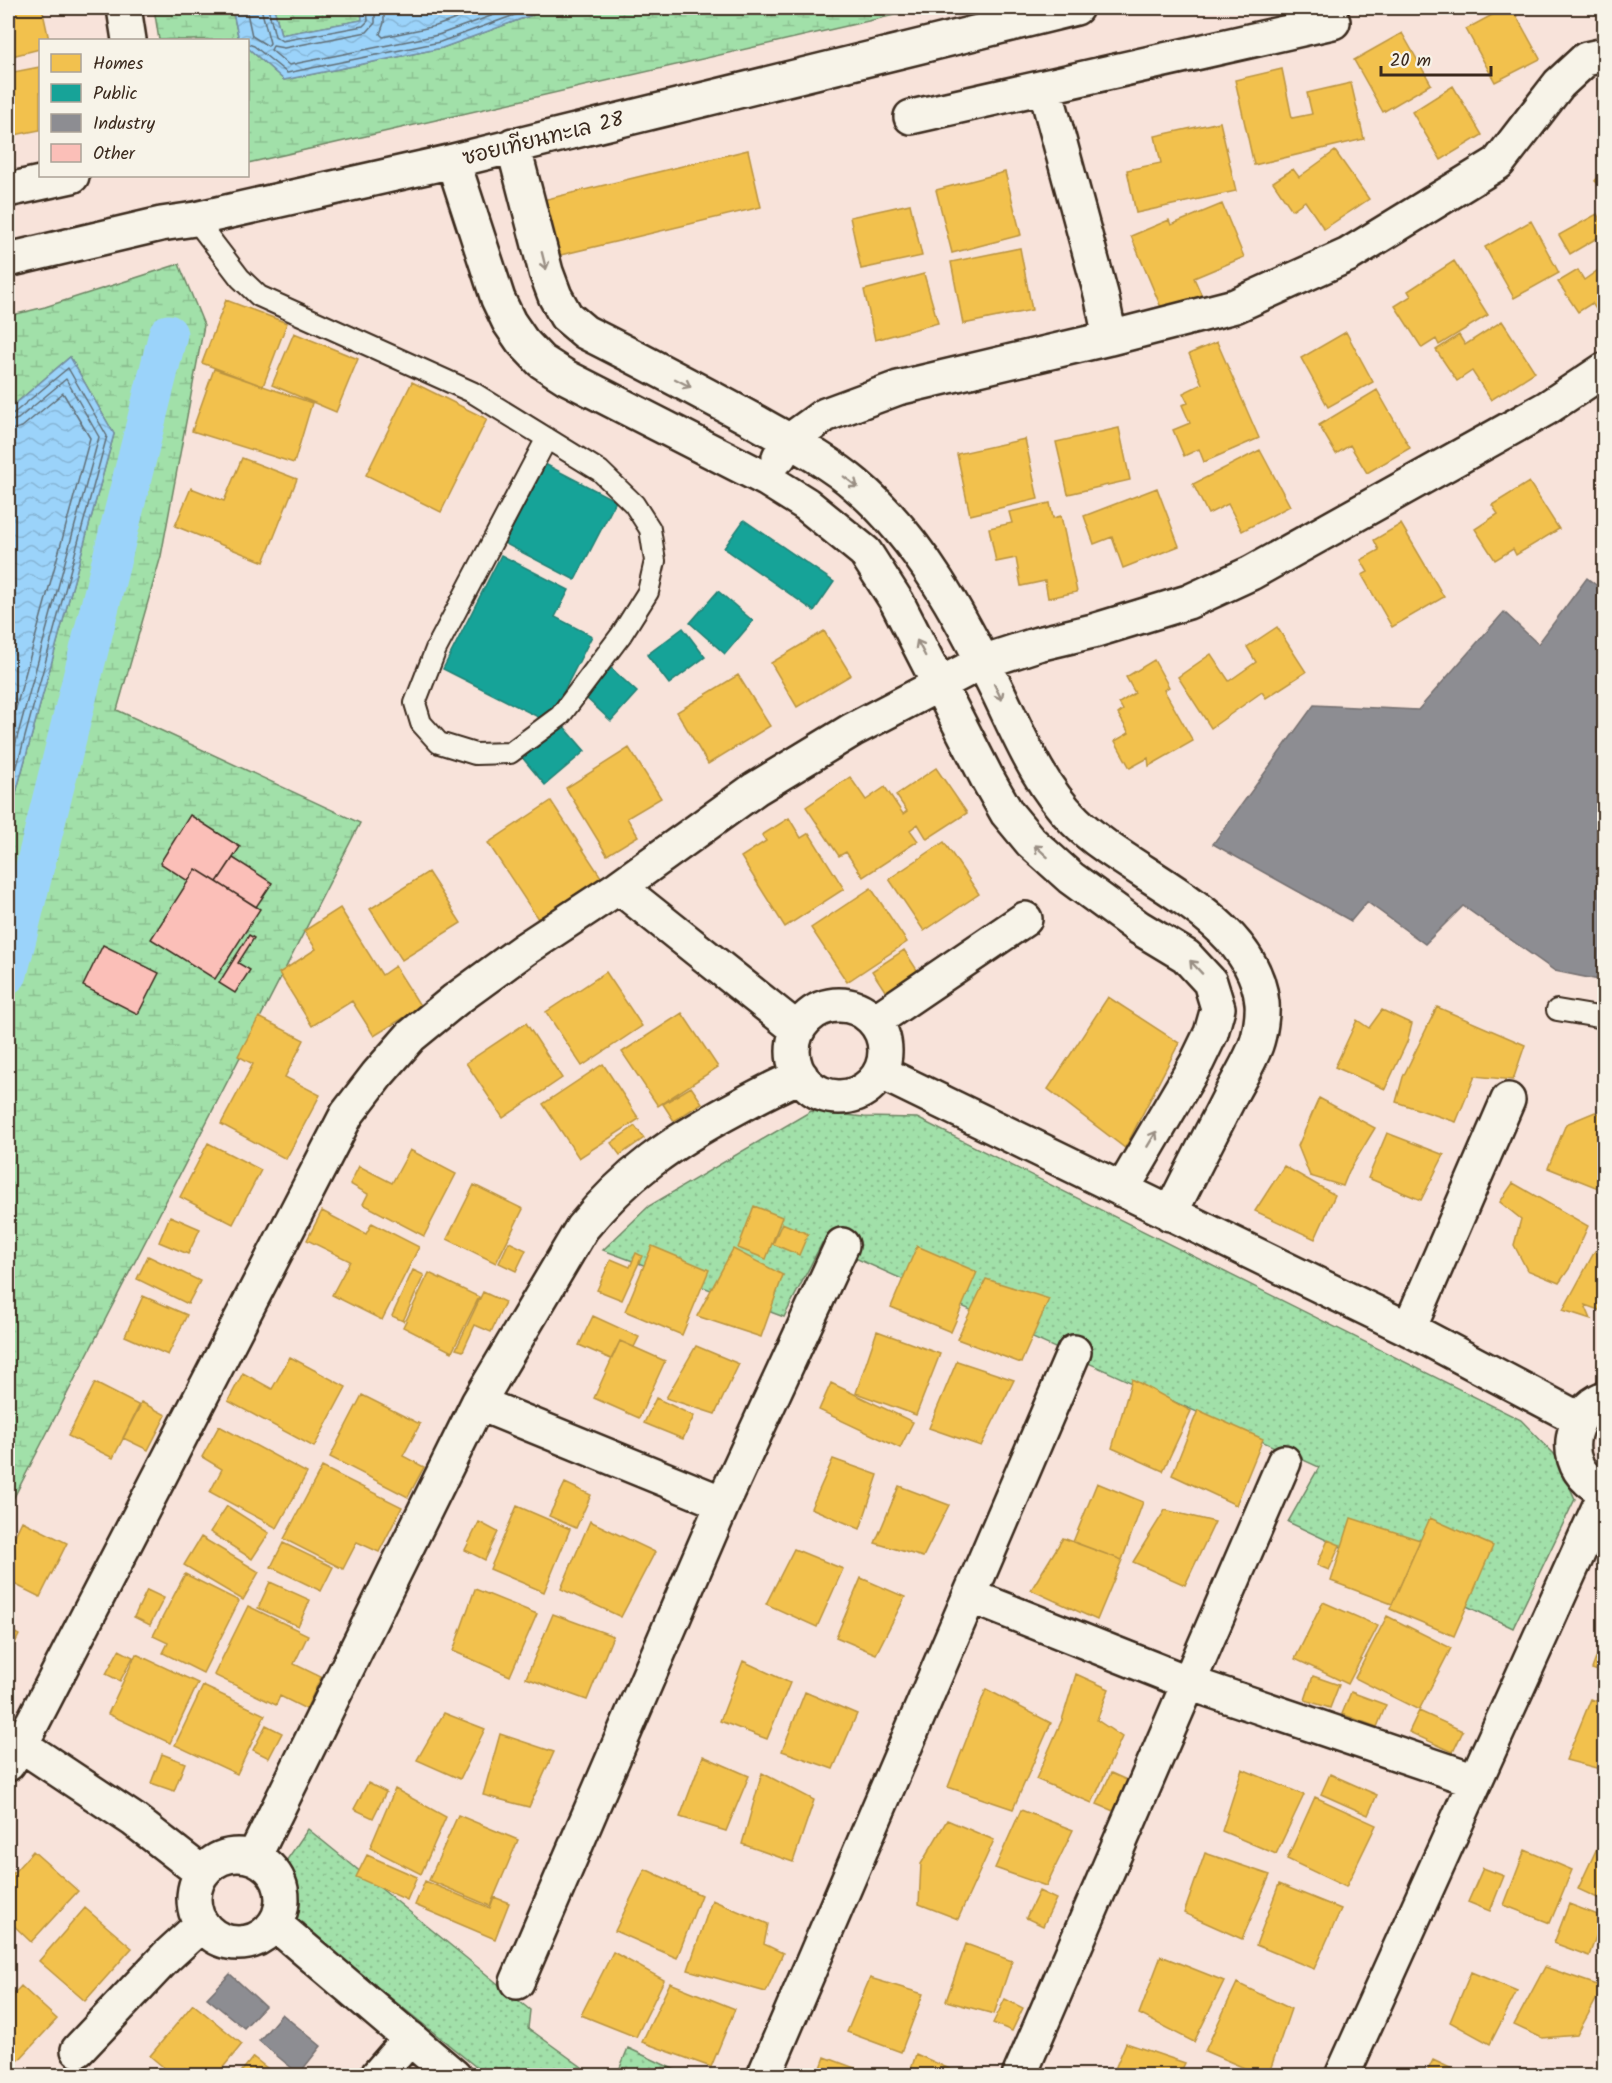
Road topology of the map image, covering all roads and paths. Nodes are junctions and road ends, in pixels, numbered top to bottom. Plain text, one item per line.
1 (123, 8) edge
2 (1076, 8) edge
3 (1333, 22) dead end
4 (129, 39) edge
5 (1605, 55) edge
6 (1045, 88) junction
7 (911, 117) dead end
8 (513, 145) junction
9 (453, 161) junction
10 (67, 177) edge
11 (8, 190) edge
12 (195, 219) junction
13 (8, 260) edge
14 (566, 316) junction
15 (1110, 338) junction
16 (522, 341) junction
17 (1605, 370) edge
18 (547, 438) junction
19 (789, 441) junction
20 (766, 478) junction
21 (982, 662) junction
22 (941, 685) junction
23 (619, 887) junction
24 (1025, 919) dead end
25 (1262, 1004) junction
26 (1218, 1008) junction
27 (1557, 1010) dead end
28 (1605, 1018) edge
29 (875, 1021) junction
30 (798, 1030) junction
31 (880, 1072) junction
32 (801, 1076) junction
33 (1508, 1100) dead end
34 (1122, 1190) junction
35 (1170, 1214) junction
36 (842, 1245) dead end
37 (1409, 1329) junction
38 (1074, 1352) dead end
39 (1605, 1398) edge
40 (478, 1403) junction
41 (1579, 1419) junction
42 (1284, 1462) dead end
43 (1605, 1490) edge
44 (1605, 1496) edge
45 (723, 1503) junction
46 (970, 1596) junction
47 (1190, 1683) junction
48 (14, 1755) edge
49 (1475, 1780) junction
50 (254, 1857) junction
51 (202, 1873) junction
52 (202, 1924) junction
53 (275, 1924) junction
54 (517, 1982) dead end
55 (410, 2038) junction
56 (78, 2050) dead end
57 (377, 2076) edge
58 (454, 2076) edge
59 (764, 2076) edge
60 (1019, 2076) edge
61 (1342, 2076) edge

1 - 4 street
2 - 8 street, ซอยเทียนทะเล 28
3 - 6 street
5 - 15 street
6 - 7 street
6 - 15 street
8 - 9 street, ซอยเทียนทะเล 28
8 -> 14 street
9 - 12 street, ซอยเทียนทะเล 28
9 - 16 street
10 - 11 street
12 - 13 street, ซอยเทียนทะเล 28
12 - 18 lane
14 - 16 street
14 -> 19 street
15 - 19 street
16 - 20 street
17 - 21 street
18 - 18 lane
19 - 20 street
19 -> 21 street
22 -> 20 street
21 - 22 street
21 -> 25 street
22 - 23 street
26 -> 22 street
23 - 30 street
23 - 48 street
24 - 29 street
25 - 26 street
25 - 35 street
34 -> 26 street
27 - 28 lane
29 - 30 street
29 - 31 street
30 - 32 street
31 - 32 street
31 - 34 street
32 - 40 street
33 - 37 street
34 - 35 street
35 - 37 street
36 - 45 street
37 - 41 street
38 - 46 street
39 - 41 street
40 - 45 street
40 - 50 street
41 - 43 street
42 - 47 street
44 - 49 street
45 - 54 street
46 - 47 street
46 - 59 street
47 - 49 street
47 - 60 street
48 - 51 street
49 - 61 street
50 - 51 street
50 - 53 street
51 - 52 street
52 - 53 street
52 - 56 street
53 - 55 street
55 - 57 street
55 - 58 street

